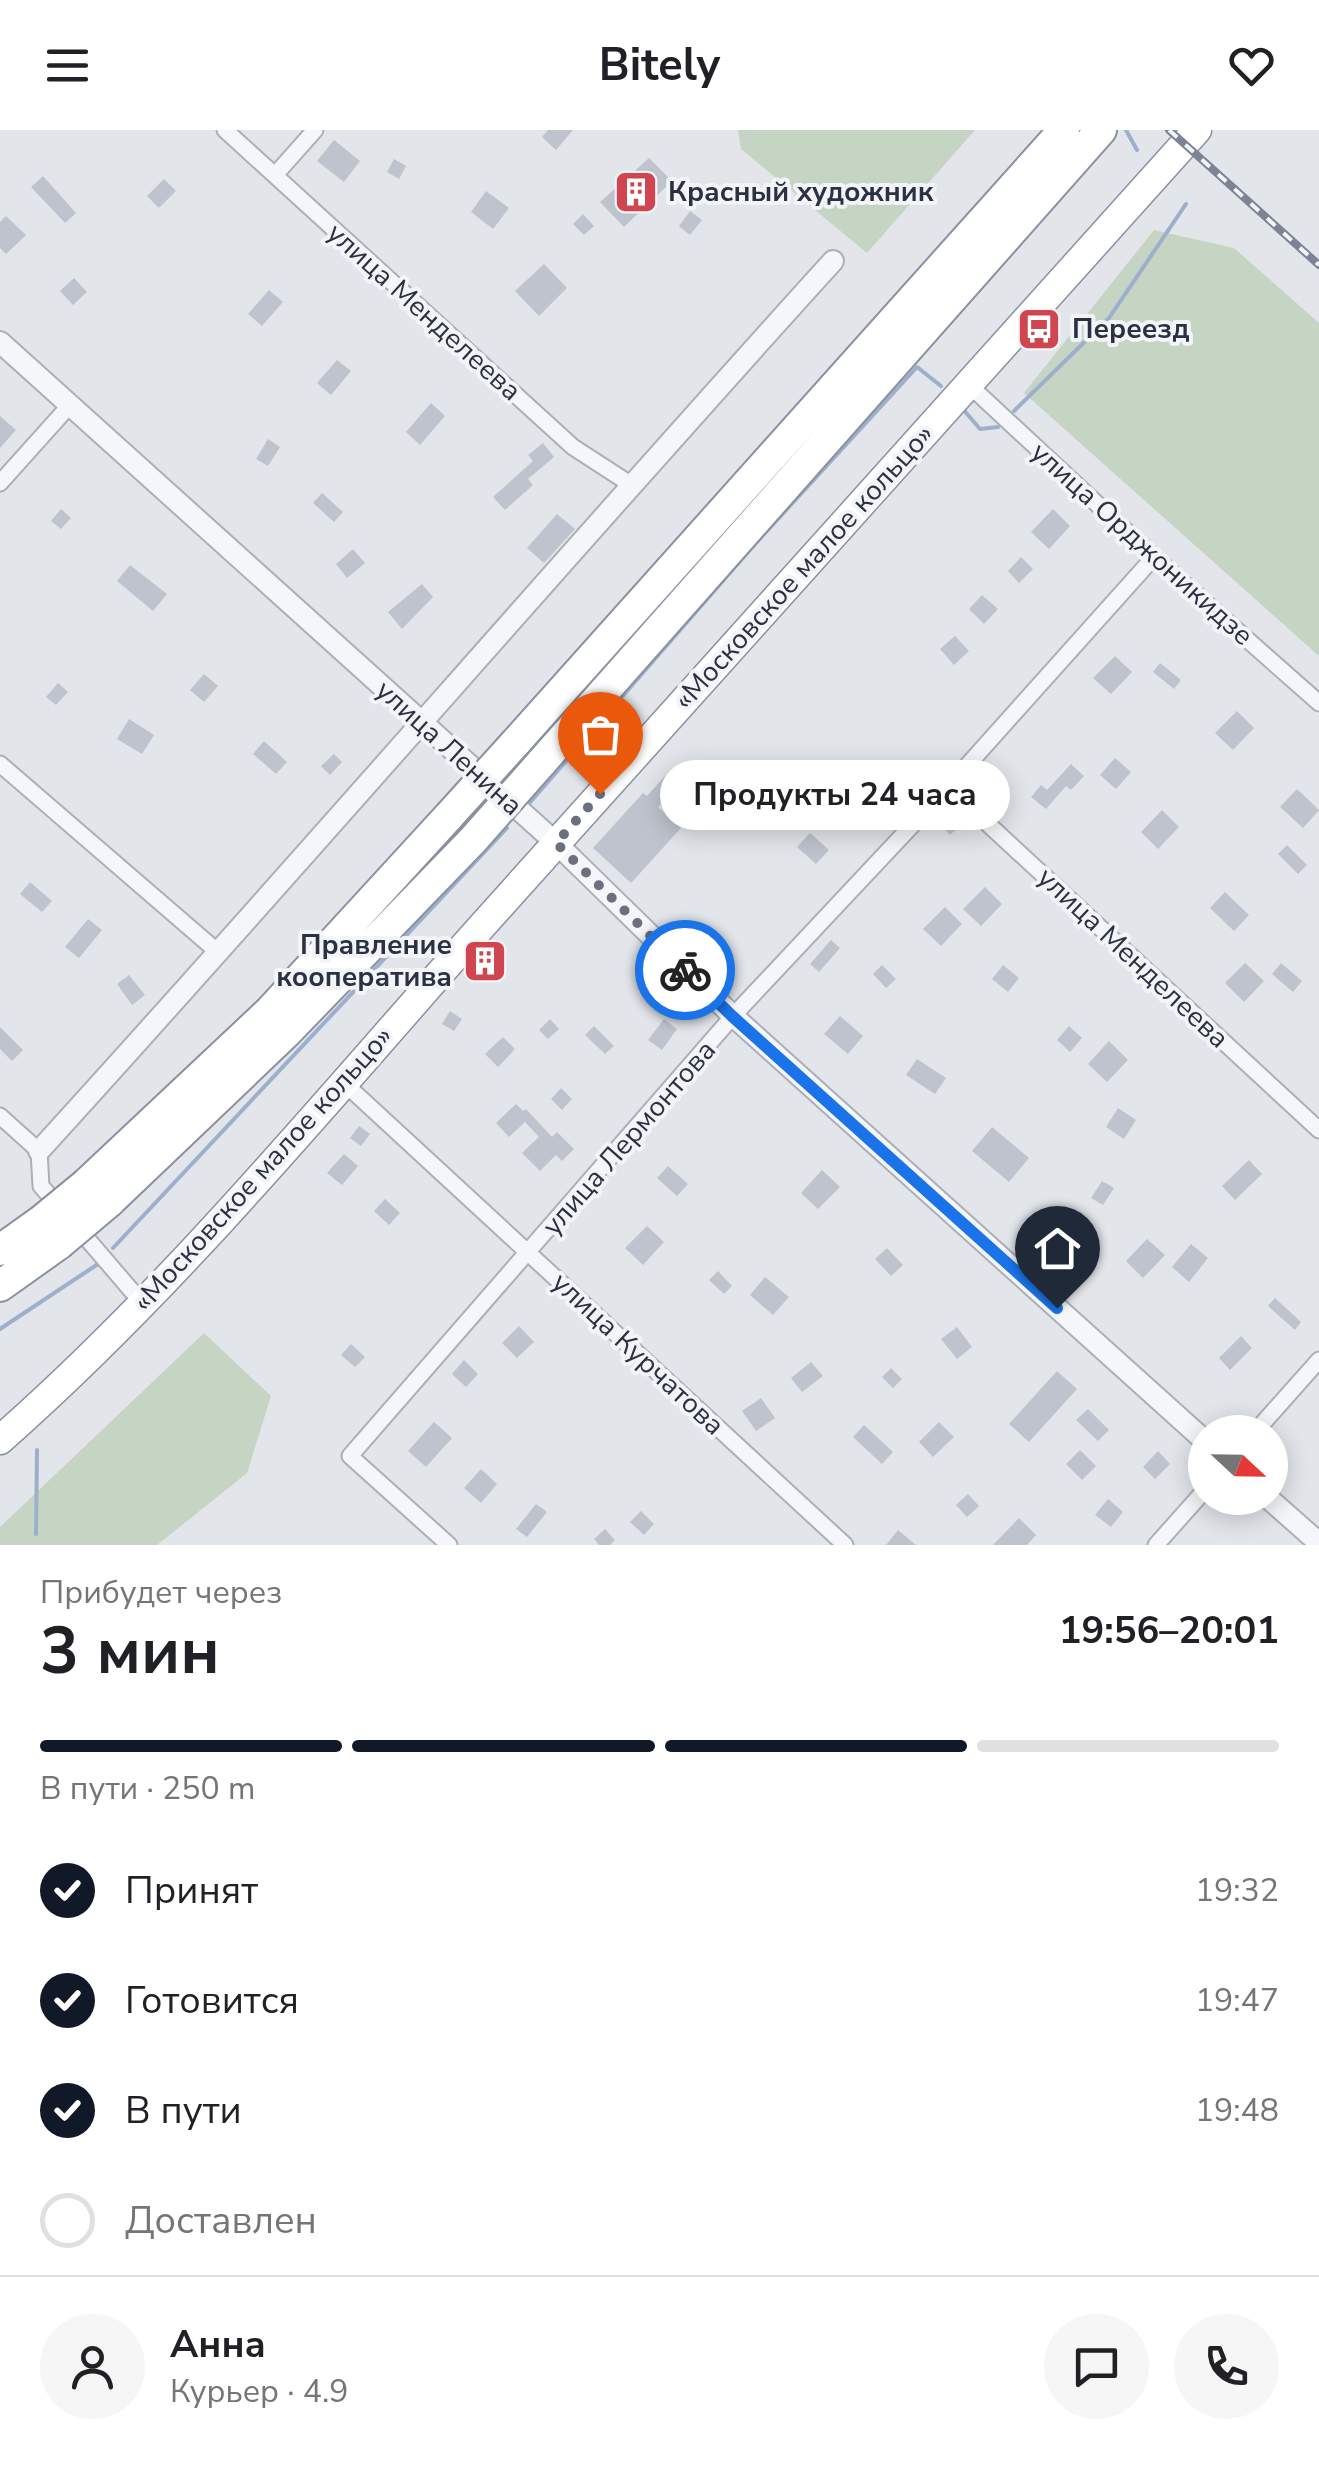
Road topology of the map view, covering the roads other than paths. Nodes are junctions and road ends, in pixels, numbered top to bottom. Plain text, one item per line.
1 (225, 130) edge
2 (315, 130) edge
3 (1101, 130) edge
4 (1196, 130) edge
5 (1059, 149) edge
6 (275, 176) junction
7 (833, 261) dead end
8 (0, 342) edge
9 (967, 383) junction
10 (70, 405) junction
11 (0, 483) edge
12 (630, 484) junction
13 (1154, 557) junction
14 (1319, 702) edge
15 (423, 724) junction
16 (0, 764) edge
17 (948, 787) junction
18 (556, 843) junction
19 (219, 954) junction
20 (732, 1016) junction
21 (343, 1082) junction
22 (0, 1116) edge
23 (1319, 1130) edge
24 (39, 1150) junction
25 (98, 1193) junction
26 (50, 1232) junction
27 (0, 1250) edge
28 (529, 1254) junction
29 (0, 1286) edge
30 (143, 1304) junction
31 (1319, 1360) edge
32 (1270, 1415) edge
33 (1188, 1426) edge
34 (0, 1440) edge
35 (1188, 1509) edge
36 (1287, 1515) edge
37 (1319, 1543) edge
38 (449, 1545) edge
39 (845, 1545) edge
40 (1156, 1545) edge

1 - 6 street, улица Менделеева
2 - 6 street
3 - 5 highway
4 - 9 highway, «Московское малое кольцо»
5 - 25 highway, bridge
5 - 25 highway, bridge
6 - 12 street, улица Менделеева
7 - 12 street
8 - 10 street, улица Ленина
9 - 13 street, улица Орджоникидзе
9 - 18 highway, «Московское малое кольцо»
10 - 11 street
10 - 15 street, улица Ленина
12 - 15 street
13 - 14 street, улица Орджоникидзе
13 - 17 street, улица Лермонтова
15 - 18 street, улица Ленина
15 - 19 street
16 - 19 street
17 - 20 street, улица Лермонтова
17 - 23 street, улица Менделеева
18 - 20 street, улица Ленина
18 - 21 highway, «Московское малое кольцо»
19 - 24 street
20 - 28 street, улица Лермонтова
20 - 33 street, улица Ленина
21 - 28 street, улица Курчатова
21 - 30 highway, «Московское малое кольцо»
22 - 24 street
24 - 30 street
25 - 26 highway, bridge
26 - 27 highway
26 - 29 highway
28 - 38 street, улица Лермонтова
28 - 39 street, улица Курчатова
30 - 34 highway, «Московское малое кольцо»
31 - 32 street
35 - 40 street
36 - 37 street

